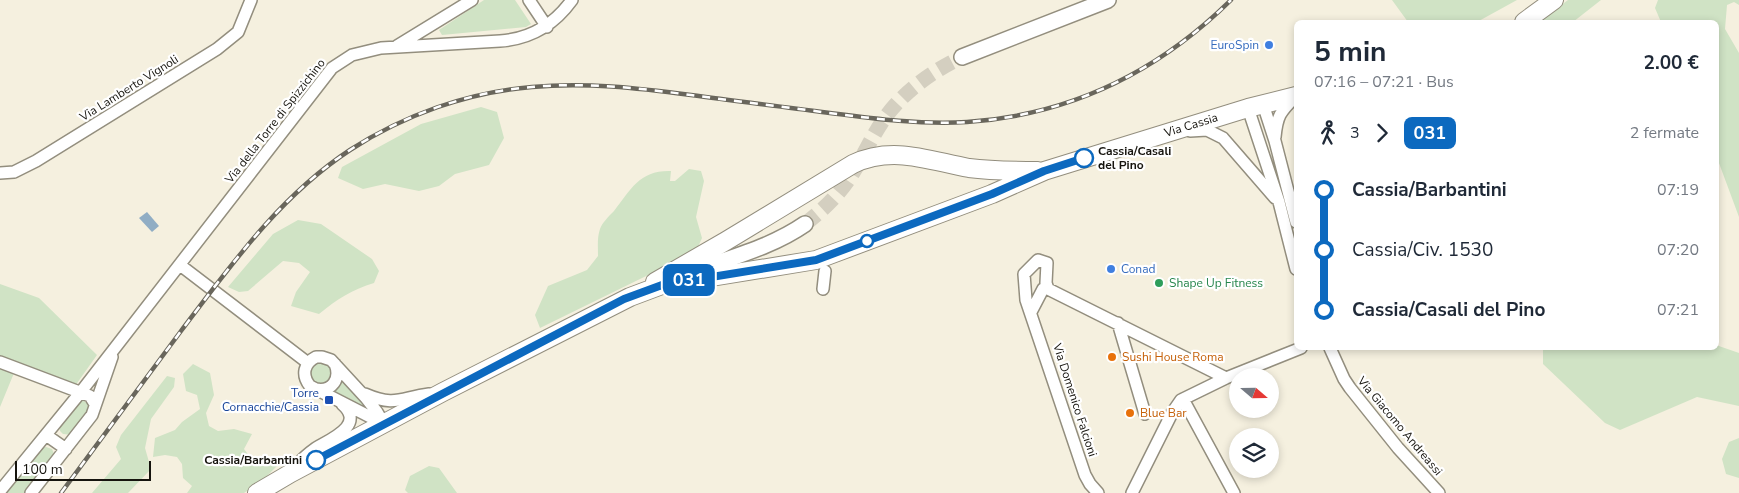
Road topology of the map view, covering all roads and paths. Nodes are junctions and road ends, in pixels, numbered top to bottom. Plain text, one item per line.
1 (250, 0) edge
2 (472, 0) edge
3 (529, 0) edge
4 (572, 0) edge
5 (1108, 0) edge
6 (1554, 0) edge
7 (1527, 20) edge
8 (546, 27) junction
9 (396, 46) junction
10 (962, 57) tunnel mouth
11 (1294, 96) edge
12 (1294, 98) edge
13 (1255, 106) junction
14 (1161, 134) junction
15 (1275, 142) junction
16 (1280, 163) junction
17 (1268, 167) junction
18 (1044, 171) junction
19 (1253, 172) junction
20 (1, 176) edge
21 (1279, 202) junction
22 (1294, 215) edge
23 (805, 224) tunnel mouth
24 (1294, 261) edge
25 (180, 265) junction
26 (824, 271) dead end
27 (662, 285) junction
28 (823, 289) dead end
29 (1048, 289) junction
30 (624, 299) junction
31 (1032, 312) junction
32 (1118, 323) junction
33 (116, 346) junction
34 (1296, 350) edge
35 (1331, 350) edge
36 (0, 362) edge
37 (308, 363) junction
38 (335, 364) junction
39 (1226, 378) junction
40 (314, 389) junction
41 (443, 392) junction
42 (80, 393) junction
43 (363, 394) junction
44 (1183, 398) junction
45 (339, 401) junction
46 (95, 404) junction
47 (1145, 414) dead end
48 (384, 424) junction
49 (46, 435) junction
50 (66, 449) junction
51 (291, 473) junction
52 (0, 491) edge
53 (31, 493) edge
54 (257, 493) edge
55 (1098, 493) edge
56 (1132, 493) edge
57 (1234, 493) edge
58 (1439, 493) edge

1 - 20 street, Via Lamberto Vignoli
2 - 9 street
3 - 8 street
4 - 8 street, Via della Torre di Spizzichino
5 - 10 main road
6 - 7 main road
8 - 9 street, Via della Torre di Spizzichino
9 - 25 street, Via della Torre di Spizzichino
11 - 13 main road, Via Cassia
12 - 15 street
13 - 14 main road, Via Cassia
13 - 15 street
13 - 17 street
14 - 18 main road, Via Cassia
14 - 19 street
15 - 16 street
16 - 17 street
16 - 22 street
17 - 19 street
17 - 21 street
18 - 27 main road, Via Cassia
18 - 30 main road
19 - 21 street
21 - 24 street
23 - 27 main road
25 - 33 street, Via della Torre di Spizzichino
25 - 37 street
26 - 28 street
27 - 30 main road
29 - 31 street
29 - 31 street, Via Domenico Falcioni
29 - 32 street
30 - 41 main road
31 - 55 street, Via Domenico Falcioni
32 - 39 street
32 - 47 street
33 - 42 street, Via della Torre di Spizzichino
33 - 46 street, Via della Torre di Spizzichino
34 - 39 street
35 - 58 street, Via Giacomo Andreassi
36 - 42 street
37 - 38 street
37 - 40 street
38 - 40 street
38 - 43 street
39 - 44 street
40 - 45 street
41 - 43 street
41 - 48 main road
42 - 46 street
42 - 49 street, Via della Torre di Spizzichino
43 - 48 street
44 - 56 street
44 - 57 street
45 - 48 street
45 - 51 street
46 - 50 street, Via della Torre di Spizzichino
48 - 51 main road
49 - 50 street
49 - 52 street, Via della Torre di Spizzichino
50 - 53 street, Via della Torre di Spizzichino
51 - 54 main road

